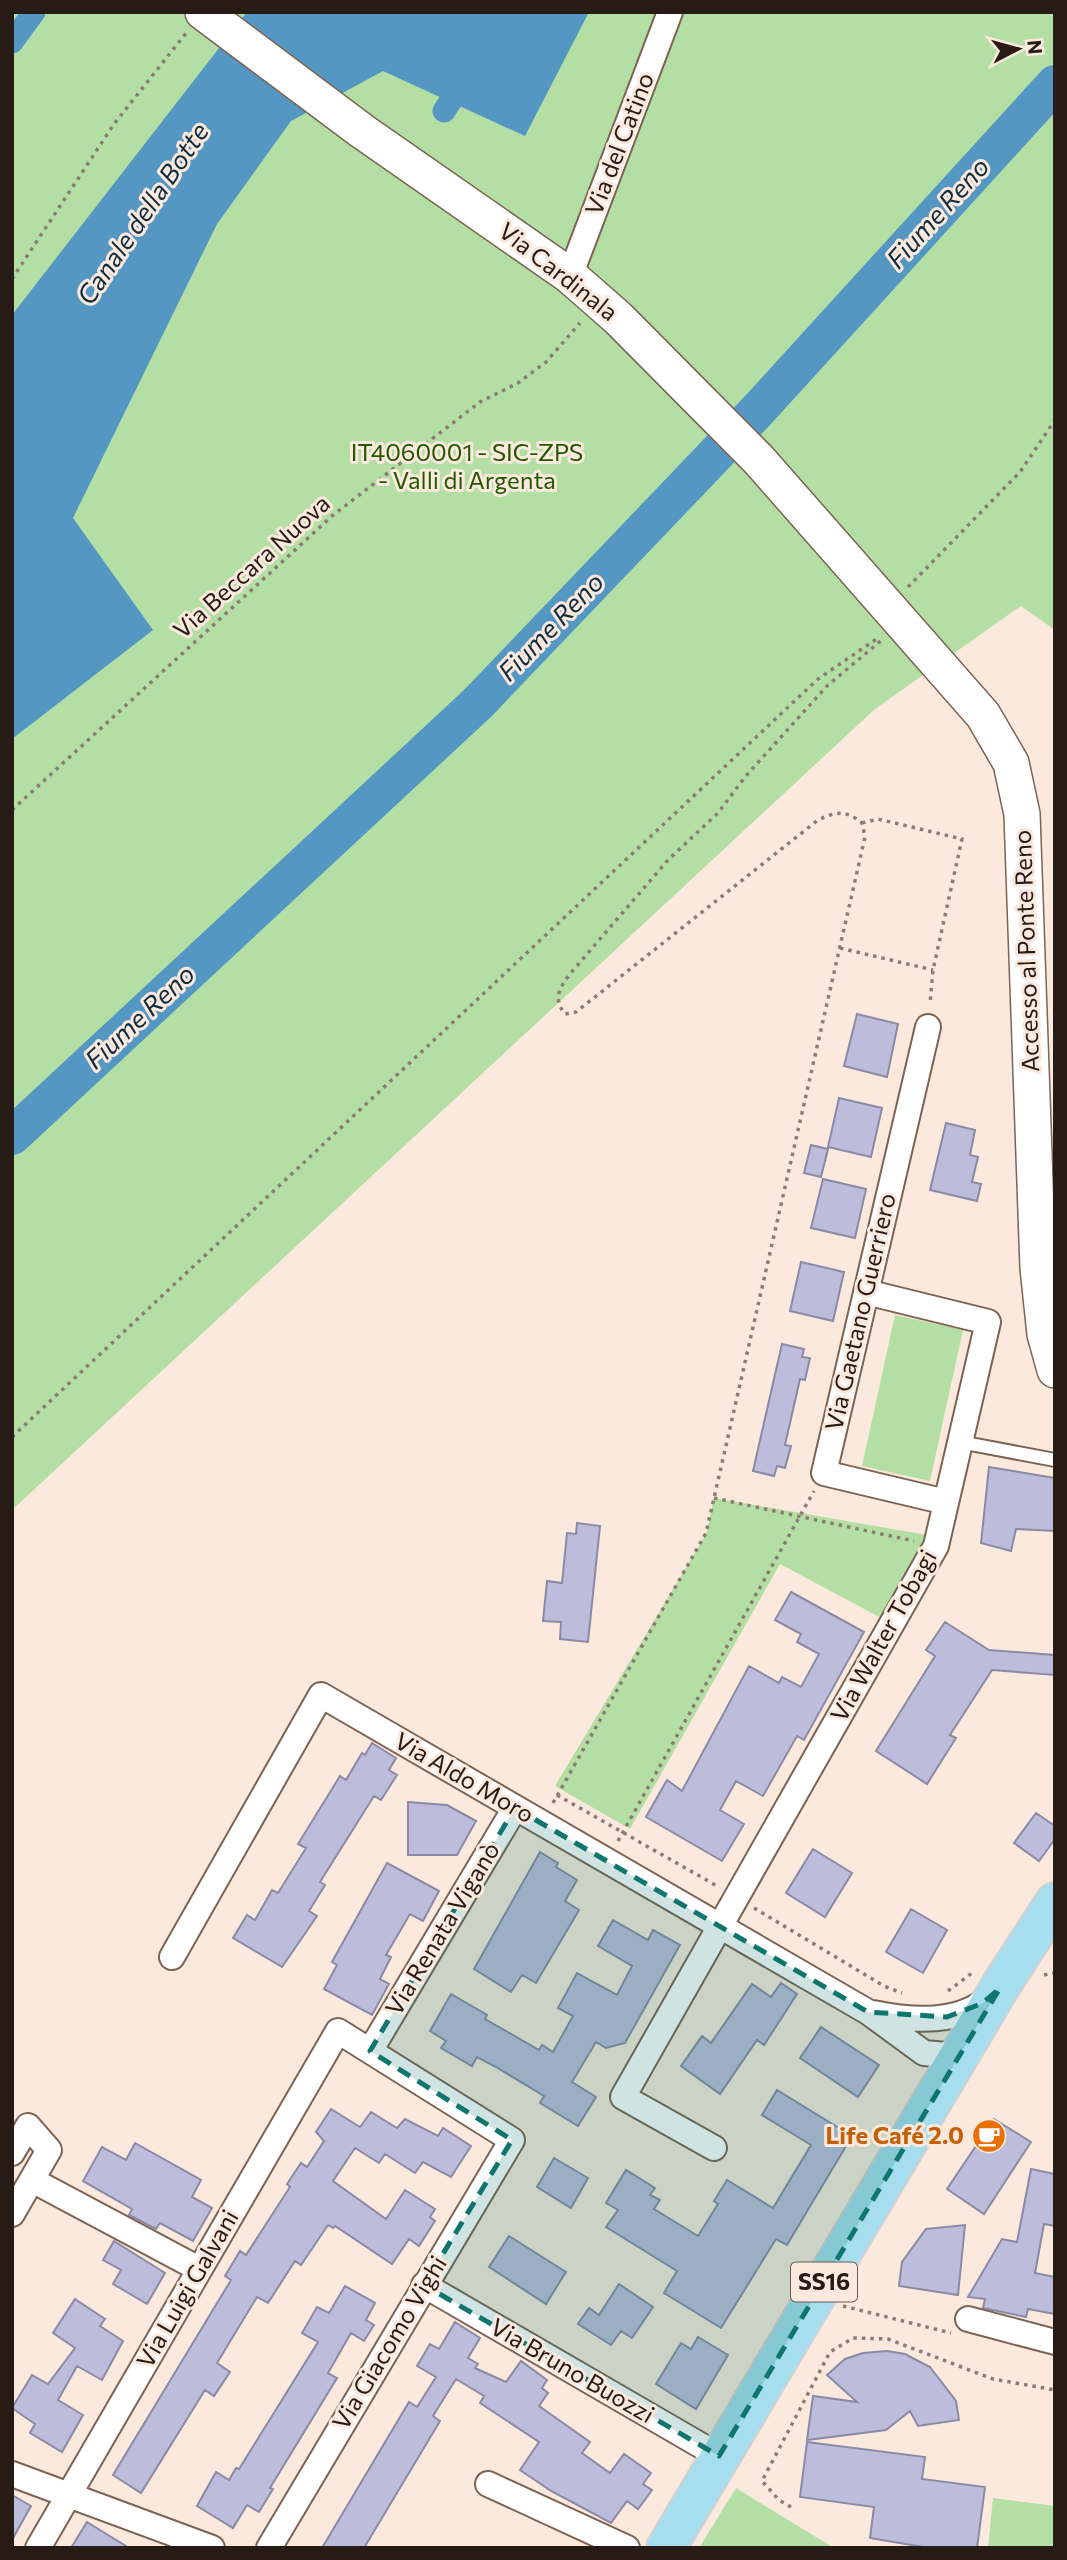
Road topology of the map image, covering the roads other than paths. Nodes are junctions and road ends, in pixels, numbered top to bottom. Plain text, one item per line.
1 (670, 12) edge
2 (203, 18) edge
3 (570, 276) junction
4 (884, 605) joint
5 (928, 1027) road end
6 (866, 1292) junction
7 (1055, 1370) edge
8 (960, 1442) junction
9 (1055, 1460) edge
10 (946, 1502) junction
11 (515, 1808) junction
12 (1055, 1902) edge
13 (721, 1927) junction
14 (1040, 1950) edge
15 (172, 1957) dead end
16 (1000, 1988) junction
17 (868, 2012) junction
18 (919, 2020) junction
19 (914, 2048) junction
20 (370, 2051) junction
21 (959, 2056) junction
22 (928, 2109) junction
23 (713, 2148) dead end
24 (12, 2153) edge
25 (32, 2180) junction
26 (12, 2214) edge
27 (199, 2269) junction
28 (424, 2285) junction
29 (965, 2327) road end
30 (1055, 2342) edge
31 (719, 2456) junction
32 (12, 2474) edge
33 (488, 2484) dead end
34 (68, 2494) junction
35 (38, 2548) edge
36 (212, 2548) edge
37 (269, 2548) edge
38 (627, 2548) edge
39 (666, 2548) edge

1 - 3 street, Via del Catino
2 - 3 main road, Via Cardinala
3 - 4 main road, Via Cardinala
4 - 7 main road, Accesso al Ponte Reno
5 - 6 street, Via Gaetano Guerriero
6 - 8 street, Via Walter Tobagi
6 - 10 street, Via Gaetano Guerriero
8 - 9 lane
8 - 10 street, Via Walter Tobagi
10 - 13 street, Via Walter Tobagi
11 - 13 street, Via Aldo Moro
11 - 15 street, Via Aldo Moro
11 - 20 street, Via Renata Viganò
12 - 14 main road, SS16
13 - 17 street, Via Aldo Moro
13 - 23 street, Via Walter Tobagi
14 - 16 main road, SS16
16 - 18 street, Via Aldo Moro
16 - 21 main road, SS16
17 - 18 street, Via Aldo Moro
17 - 19 street, Via Aldo Moro
18 - 21 street, Via Aldo Moro
19 - 21 street, Via Aldo Moro
19 - 22 street
20 - 27 street, Via Luigi Galvani
20 - 28 street, Via Giacomo Vighi
21 - 22 main road, SS16
22 - 31 main road, SS16
24 - 25 street
25 - 26 street
25 - 27 street
27 - 34 street, Via Luigi Galvani
28 - 31 street, Via Bruno Buozzi
28 - 37 street, Via Giacomo Vighi
29 - 30 street
31 - 39 main road, SS16
32 - 34 street
33 - 38 street
34 - 35 street, Via Luigi Galvani
34 - 36 street

